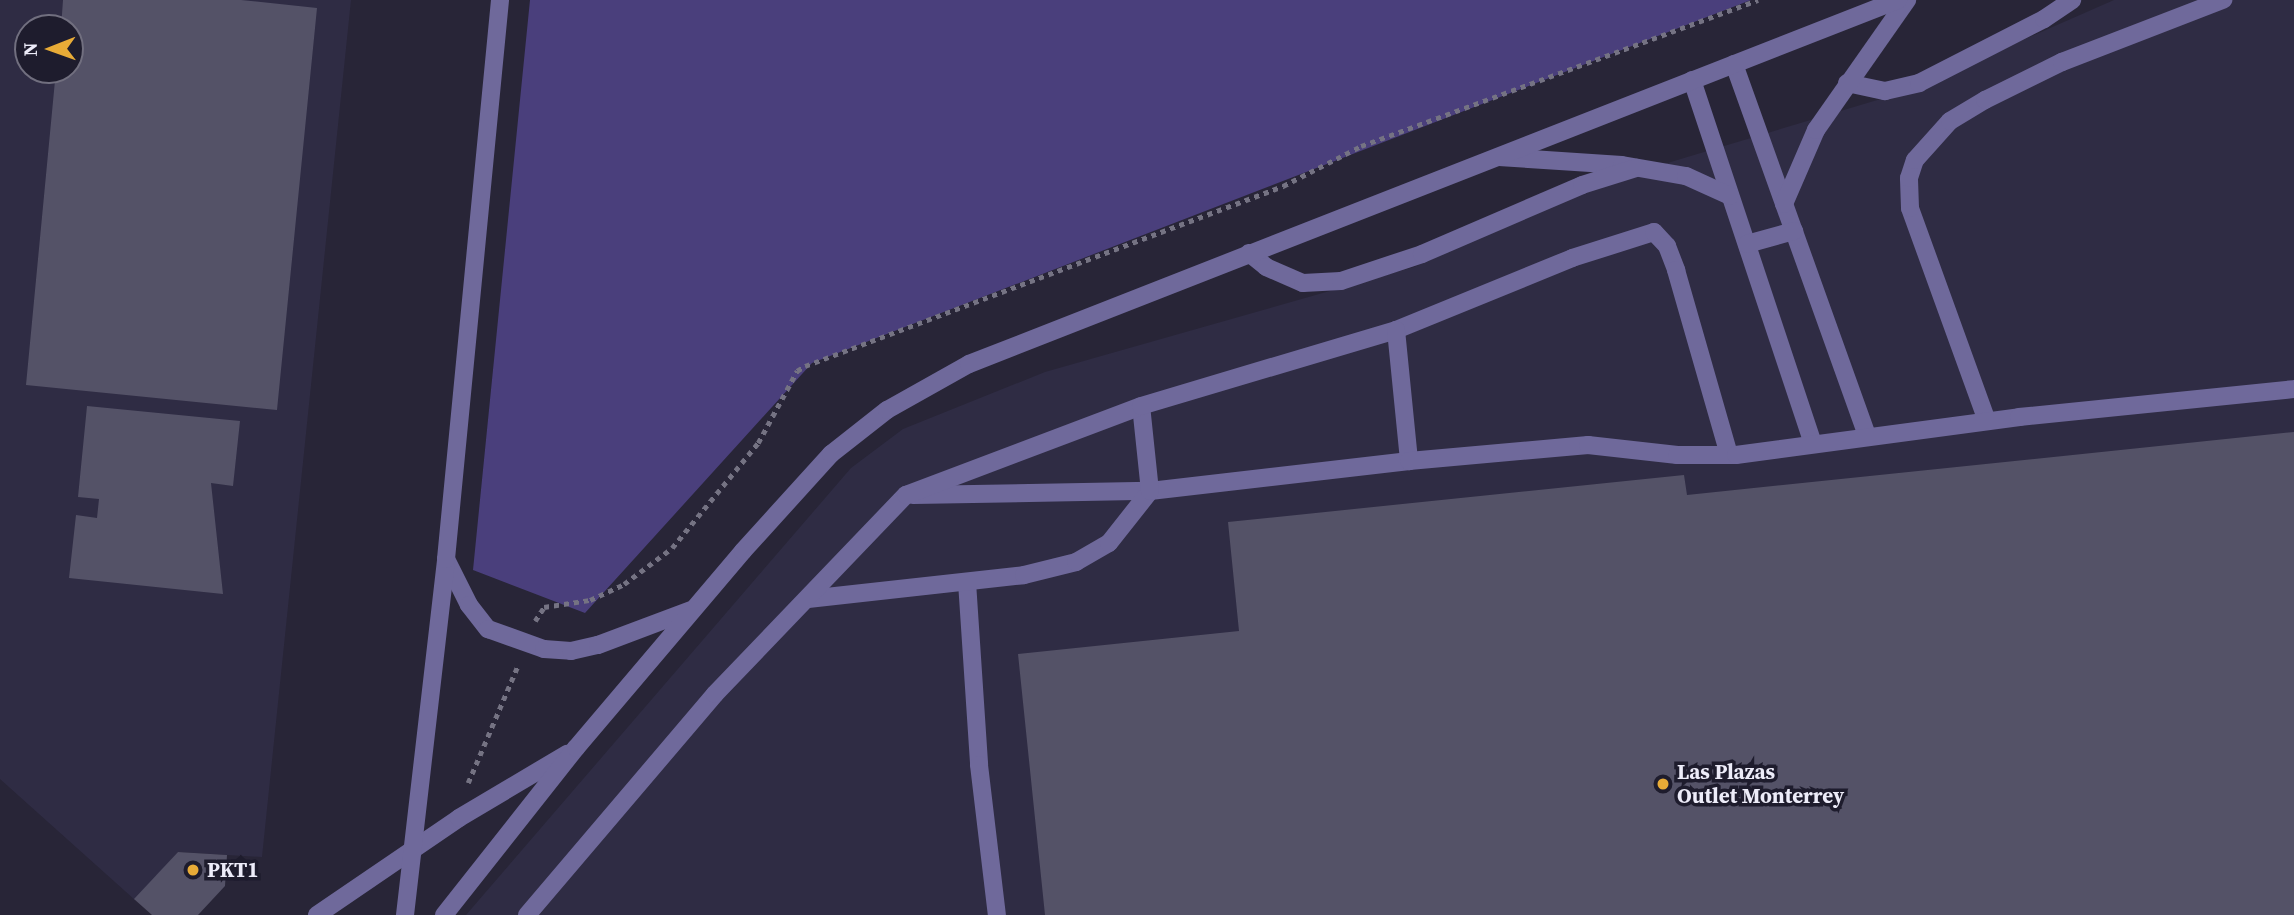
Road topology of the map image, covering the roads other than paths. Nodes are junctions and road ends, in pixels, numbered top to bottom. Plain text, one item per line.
1 (500, 0) edge
2 (1898, 0) edge
3 (1907, 0) edge
4 (2072, 0) edge
5 (2223, 0) edge
6 (1734, 64) junction
7 (1692, 80) junction
8 (1847, 83) junction
9 (1492, 156) junction
10 (1636, 168) junction
11 (1730, 196) junction
12 (1784, 204) junction
13 (1794, 231) junction
14 (1747, 244) junction
15 (1249, 253) junction
16 (1396, 330) junction
17 (2294, 389) edge
18 (1141, 406) junction
19 (1987, 421) junction
20 (1867, 436) junction
21 (1813, 443) junction
22 (1728, 455) junction
23 (1409, 461) junction
24 (1150, 491) junction
25 (906, 495) junction
26 (446, 559) junction
27 (967, 582) junction
28 (808, 599) junction
29 (694, 608) junction
30 (576, 748) junction
31 (413, 849) junction
32 (317, 915) edge
33 (405, 915) edge
34 (444, 915) edge
35 (527, 915) edge
36 (997, 915) edge

1 - 26 street
2 - 6 street
3 - 8 street
4 - 8 street
5 - 19 street
6 - 7 street
6 - 12 street
7 - 9 street
7 - 11 street
8 - 12 street
9 - 10 street
9 - 15 street
10 - 11 street
10 - 15 street
11 - 14 street
12 - 13 street
13 - 14 street
13 - 20 street
14 - 21 street
15 - 29 street
16 - 18 street
16 - 22 street
16 - 23 street
17 - 19 street
18 - 24 street
18 - 25 street
19 - 20 street
20 - 21 street
21 - 22 street
22 - 23 street
23 - 24 street
24 - 25 street
24 - 27 street
25 - 28 street
26 - 29 street
26 - 31 street
27 - 28 street
27 - 36 street
28 - 35 street
29 - 30 street
30 - 31 street
30 - 34 street
31 - 32 street
31 - 33 street

